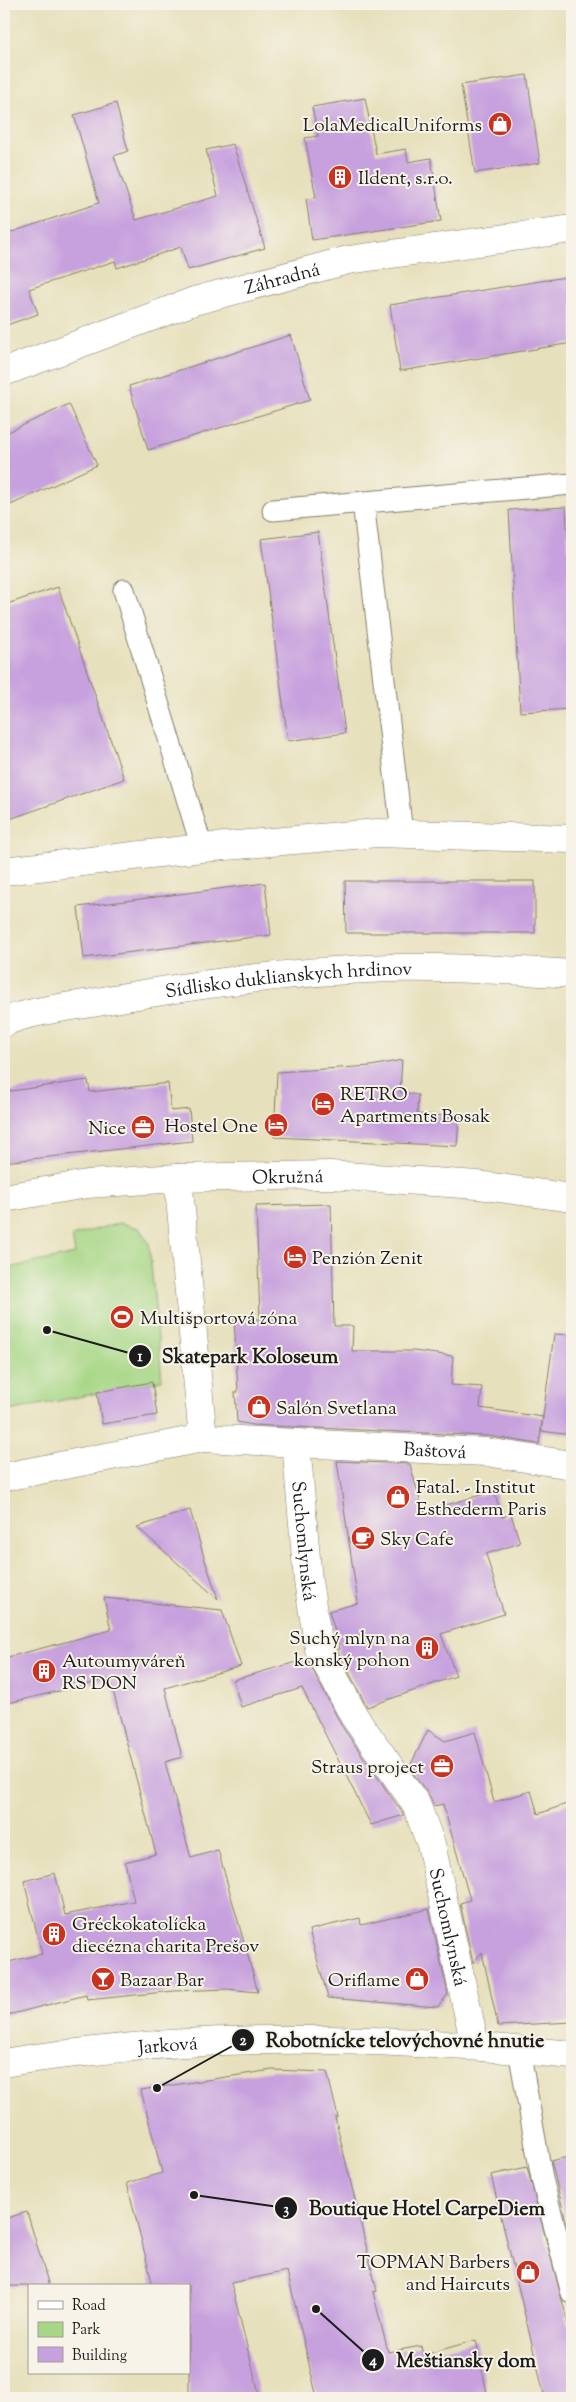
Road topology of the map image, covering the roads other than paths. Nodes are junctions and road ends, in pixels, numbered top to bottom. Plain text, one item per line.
1 (572, 229) edge
2 (4, 372) edge
3 (572, 484) edge
4 (363, 502) junction
5 (273, 510) dead end
6 (124, 590) dead end
7 (402, 832) junction
8 (572, 840) edge
9 (202, 848) junction
10 (4, 871) edge
11 (572, 974) edge
12 (5, 1016) edge
13 (178, 1178) junction
14 (4, 1198) edge
15 (572, 1198) edge
16 (203, 1438) junction
17 (296, 1444) junction
18 (572, 1465) edge
19 (4, 1477) edge
20 (475, 2045) junction
21 (519, 2050) junction
22 (572, 2055) edge
23 (4, 2063) edge
24 (572, 2293) edge

1 - 2 street, Záhradná
3 - 4 lane
4 - 5 lane
4 - 7 lane
6 - 9 lane
7 - 8 street
7 - 9 street
9 - 10 street
11 - 12 street, Sídlisko duklianskych hrdinov
13 - 14 street, Okružná
13 - 15 street, Okružná
13 - 16 street
16 - 17 street
16 - 19 street
17 - 18 street, Baštová
17 - 20 street, Suchomlynská
20 - 21 street, Jarková
20 - 23 street, Jarková
21 - 22 street, Jarková
21 - 24 lane

